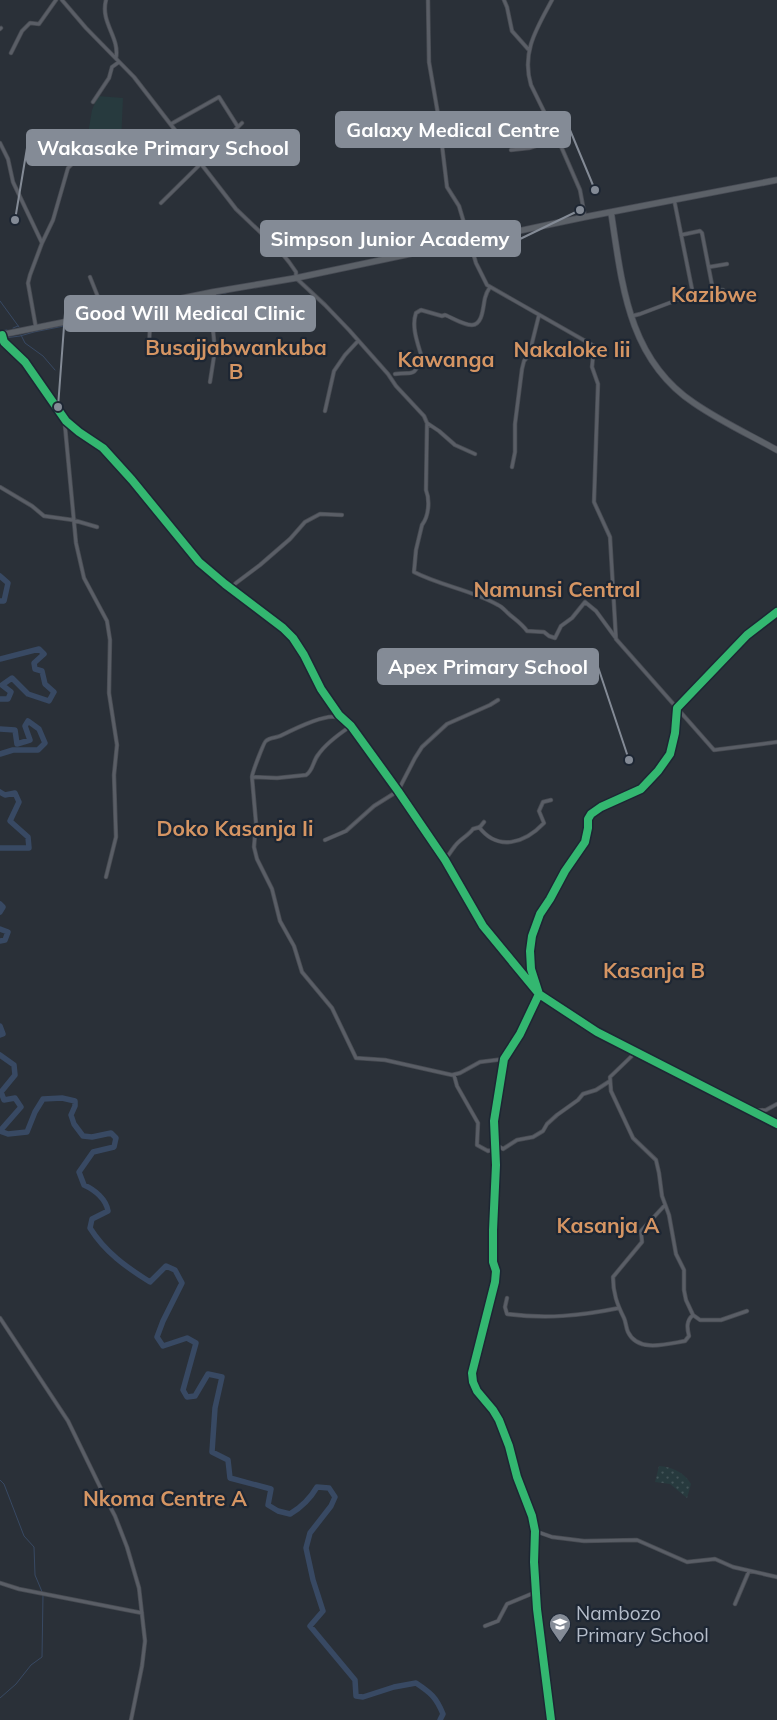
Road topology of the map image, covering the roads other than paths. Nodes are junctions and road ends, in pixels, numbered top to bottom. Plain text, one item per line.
1 (56, 0) edge
2 (62, 0) edge
3 (106, 0) edge
4 (428, 0) edge
5 (504, 0) edge
6 (552, 0) edge
7 (528, 50) junction
8 (11, 53) dead end
9 (117, 60) junction
10 (93, 102) dead end
11 (242, 123) dead end
12 (170, 124) junction
13 (238, 127) junction
14 (557, 137) junction
15 (0, 143) edge
16 (510, 150) dead end
17 (72, 164) dead end
18 (201, 164) junction
19 (777, 180) edge
20 (674, 199) junction
21 (161, 203) dead end
22 (610, 212) junction
23 (585, 217) junction
24 (681, 235) junction
25 (469, 241) junction
26 (42, 243) junction
27 (727, 264) dead end
28 (709, 267) junction
29 (90, 277) dead end
30 (296, 278) junction
31 (490, 287) junction
32 (213, 292) junction
33 (725, 295) dead end
34 (151, 305) junction
35 (539, 314) junction
36 (101, 315) junction
37 (631, 316) junction
38 (36, 328) junction
39 (1, 335) edge
40 (358, 341) junction
41 (150, 346) dead end
42 (395, 374) dead end
43 (210, 382) dead end
44 (325, 411) dead end
45 (66, 421) junction
46 (427, 423) junction
47 (777, 450) edge
48 (475, 454) dead end
49 (512, 468) dead end
50 (0, 487) edge
51 (342, 515) dead end
52 (73, 520) junction
53 (97, 527) dead end
54 (232, 588) junction
55 (777, 612) edge
56 (616, 638) junction
57 (498, 700) dead end
58 (678, 708) junction
59 (339, 715) junction
60 (350, 726) junction
61 (777, 742) edge
62 (252, 777) junction
63 (398, 791) junction
64 (551, 800) dead end
65 (484, 822) dead end
66 (479, 827) junction
67 (325, 840) dead end
68 (445, 860) junction
69 (106, 876) dead end
70 (539, 994) junction
71 (636, 1052) junction
72 (504, 1059) junction
73 (454, 1075) junction
74 (610, 1081) junction
75 (777, 1104) edge
76 (748, 1111) junction
77 (777, 1124) edge
78 (494, 1143) junction
79 (495, 1149) junction
80 (665, 1205) junction
81 (507, 1298) dead end
82 (618, 1308) junction
83 (747, 1311) dead end
84 (693, 1315) junction
85 (0, 1318) edge
86 (535, 1531) junction
87 (750, 1571) junction
88 (777, 1577) edge
89 (0, 1583) edge
90 (536, 1592) junction
91 (735, 1604) dead end
92 (142, 1613) junction
93 (485, 1626) dead end
94 (131, 1720) edge
95 (551, 1720) edge

1 - 8 street
2 - 9 street
3 - 9 street
4 - 25 street
5 - 7 street
6 - 7 street
7 - 14 street
9 - 10 street
9 - 12 street
11 - 13 street
12 - 13 street
12 - 18 street
13 - 18 street
14 - 16 street
14 - 23 street
15 - 26 street
17 - 26 street
18 - 21 street
18 - 30 street
19 - 20 main road
20 - 22 main road
20 - 24 street
22 - 23 main road
22 - 37 main road
23 - 25 main road
24 - 28 street
24 - 37 street
25 - 30 main road
25 - 31 street
26 - 38 street
27 - 28 street
28 - 33 street
29 - 36 street
30 - 32 main road
30 - 40 street
31 - 35 street
31 - 42 street
32 - 34 main road
32 - 43 street
34 - 36 main road
34 - 41 street
35 - 49 street
35 - 56 street
36 - 38 main road
37 - 47 main road
38 - 39 main road
39 - 45 street
40 - 44 street
40 - 46 street
45 - 52 street
45 - 54 street
46 - 48 street
46 - 56 street
50 - 52 street
51 - 54 street
52 - 53 street
52 - 69 street
54 - 59 street
55 - 58 street
56 - 58 street
57 - 63 street
58 - 61 street
58 - 70 street
59 - 60 street
59 - 62 street
60 - 62 street
60 - 63 street
62 - 73 street
63 - 67 street
63 - 68 street
64 - 66 street
65 - 66 street
66 - 68 street
68 - 70 street
70 - 71 street
70 - 72 street
71 - 74 street
71 - 76 street
72 - 73 street
72 - 78 street
73 - 79 street
74 - 78 street
74 - 80 street
75 - 76 street
76 - 77 street
78 - 79 street
79 - 86 street
80 - 82 street
80 - 84 street
81 - 82 street
82 - 84 street
83 - 84 street
85 - 92 street
86 - 87 street
86 - 90 street
87 - 88 street
87 - 91 street
89 - 92 street
90 - 93 street
90 - 95 street
92 - 94 street

